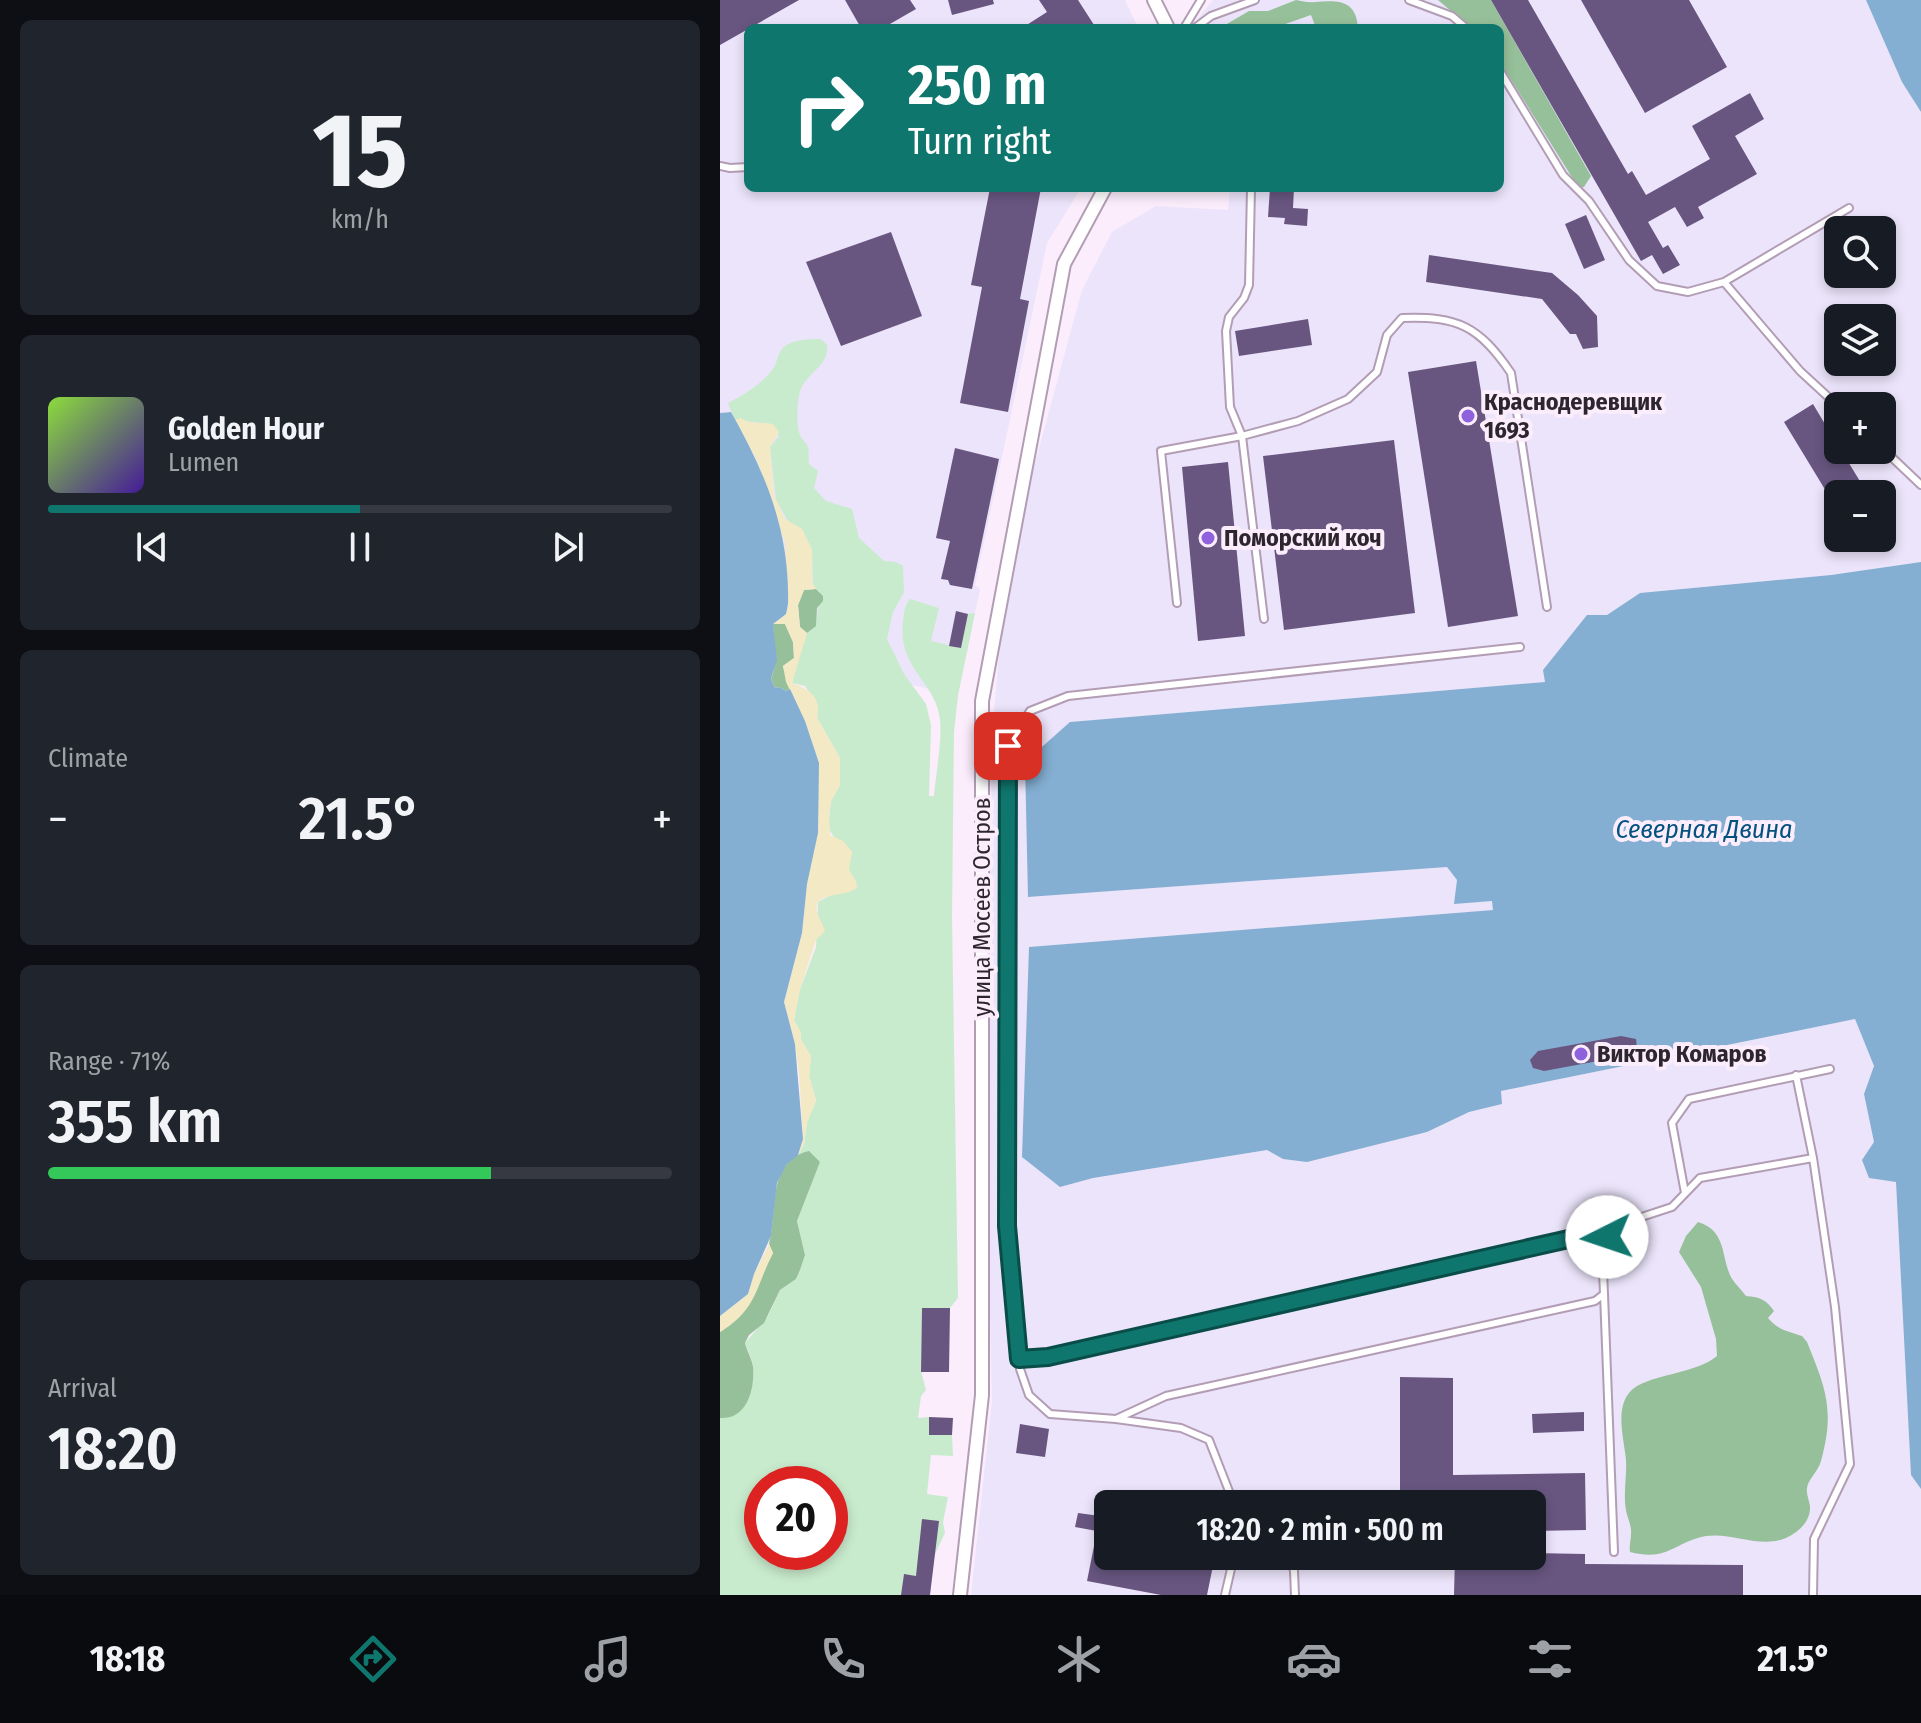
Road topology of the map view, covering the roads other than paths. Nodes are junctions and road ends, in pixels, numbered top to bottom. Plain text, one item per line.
1 (1154, 0) edge
2 (1201, 0) edge
3 (1255, 0) edge
4 (1409, 0) edge
5 (1166, 24) edge
6 (1186, 24) edge
7 (1200, 24) edge
8 (1461, 24) edge
9 (1504, 78) edge
10 (720, 166) edge
11 (744, 167) edge
12 (1103, 192) edge
13 (1251, 192) edge
14 (1849, 208) dead end
15 (1724, 282) junction
16 (1824, 393) edge
17 (1242, 436) junction
18 (1896, 461) edge
19 (1921, 485) edge
20 (1177, 603) dead end
21 (1547, 607) dead end
22 (1264, 619) dead end
23 (1520, 647) dead end
24 (1830, 1069) dead end
25 (1796, 1075) junction
26 (1813, 1158) junction
27 (1685, 1193) junction
28 (1607, 1237) junction
29 (1604, 1294) junction
30 (1019, 1359) junction
31 (1116, 1419) junction
32 (1229, 1490) edge
33 (1614, 1552) dead end
34 (1231, 1570) edge
35 (1294, 1570) edge
36 (960, 1595) edge
37 (1225, 1595) edge
38 (1295, 1595) edge
39 (1813, 1595) edge

1 - 5 street
2 - 6 lane
3 - 7 lane
4 - 8 lane
9 - 15 lane
10 - 11 lane
12 - 36 street, улица Мосеев Остров
13 - 17 lane
14 - 15 lane
15 - 16 lane
17 - 20 lane
17 - 21 lane
17 - 22 lane
18 - 19 lane
23 - 30 lane
24 - 25 lane
25 - 26 lane
25 - 27 lane
26 - 27 lane
26 - 39 lane
27 - 28 lane
28 - 29 lane
28 - 30 lane
29 - 31 lane
29 - 33 lane
30 - 31 lane
31 - 32 lane
34 - 37 lane
35 - 38 lane

